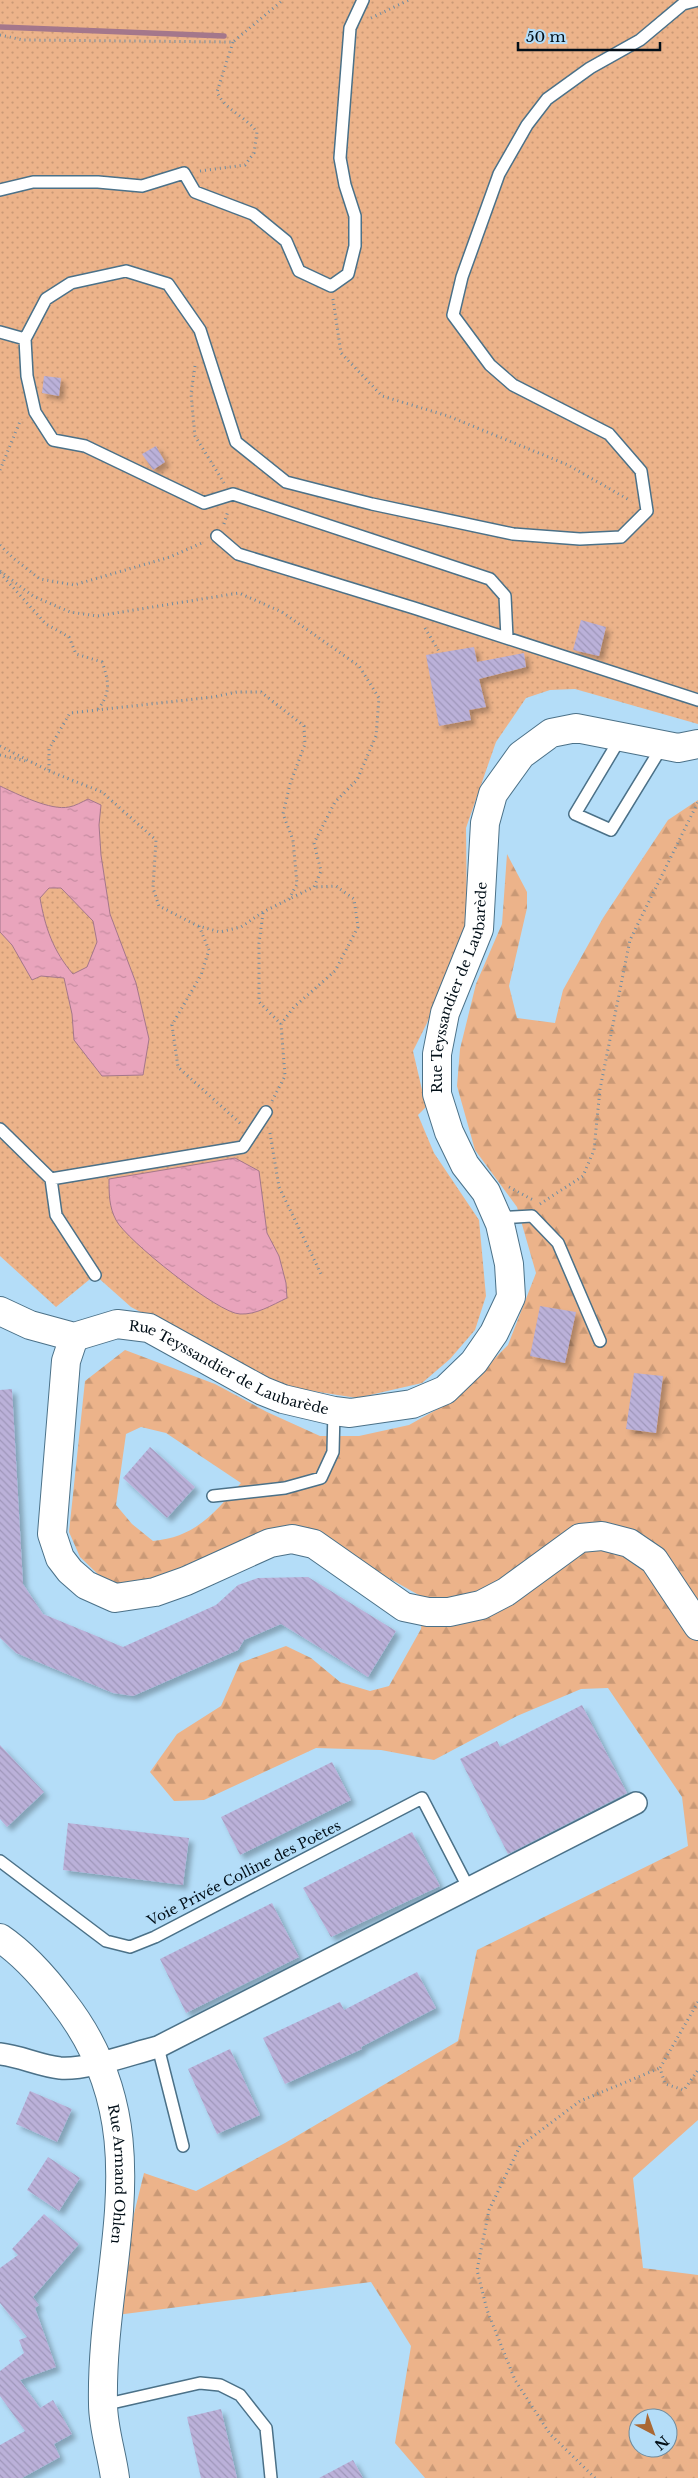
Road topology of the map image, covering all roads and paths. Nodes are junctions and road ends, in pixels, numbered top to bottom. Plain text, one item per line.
1 (283, 0) edge
2 (363, 0) edge
3 (409, 0) edge
4 (698, 0) edge
5 (350, 28) junction
6 (0, 35) edge
7 (233, 42) junction
8 (184, 173) junction
9 (0, 190) edge
10 (331, 286) junction
11 (200, 330) junction
12 (0, 332) edge
13 (25, 339) junction
14 (22, 412) dead end
15 (0, 470) edge
16 (233, 494) junction
17 (647, 511) junction
18 (217, 536) junction
19 (0, 545) edge
20 (0, 572) edge
21 (414, 608) junction
22 (507, 638) junction
23 (440, 653) dead end
24 (698, 700) edge
25 (98, 710) junction
26 (621, 737) junction
27 (698, 744) edge
28 (664, 745) junction
29 (0, 746) edge
30 (2, 756) edge
31 (30, 762) junction
32 (49, 771) junction
33 (698, 802) edge
34 (314, 887) junction
35 (289, 899) junction
36 (263, 912) junction
37 (198, 926) junction
38 (281, 1024) junction
39 (266, 1112) junction
40 (0, 1129) edge
41 (252, 1133) junction
42 (51, 1179) junction
43 (497, 1218) junction
44 (321, 1274) dead end
45 (95, 1275) dead end
46 (0, 1311) edge
47 (74, 1337) junction
48 (600, 1340) dead end
49 (334, 1411) junction
50 (213, 1496) dead end
51 (698, 1626) edge
52 (636, 1804) dead end
53 (0, 1861) edge
54 (468, 1887) junction
55 (0, 1938) edge
56 (698, 2002) edge
57 (158, 2047) junction
58 (0, 2054) edge
59 (99, 2063) junction
60 (660, 2068) junction
61 (698, 2070) edge
62 (183, 2146) dead end
63 (103, 2405) junction
64 (115, 2478) edge
65 (271, 2478) edge
66 (595, 2478) edge

1 - 7 path
2 - 5 lane
3 - 5 path
4 - 17 lane
5 - 10 lane
6 - 7 path
7 - 8 path
8 - 9 lane
8 - 10 lane
10 - 17 path
11 - 13 lane
11 - 16 path
11 - 17 lane
12 - 13 lane
13 - 16 lane
14 - 15 path
16 - 18 path
16 - 22 lane
18 - 19 path
18 - 21 lane
20 - 25 path
20 - 34 path
21 - 22 lane
21 - 23 path
22 - 24 lane
25 - 32 path
25 - 35 path
26 - 28 main road, Rue Teyssandier de Laubarède
26 - 28 lane
26 - 43 main road, Rue Teyssandier de Laubarède
27 - 28 main road, Rue Teyssandier de Laubarède
29 - 31 path
30 - 31 path
31 - 32 path
32 - 37 path
33 - 43 path
34 - 35 path
34 - 38 path
35 - 36 path
36 - 37 path
36 - 38 path
37 - 41 path
38 - 39 path
39 - 41 lane
39 - 44 path
40 - 42 lane
41 - 42 lane
42 - 45 lane
43 - 48 lane
43 - 49 main road, Rue Teyssandier de Laubarède
46 - 47 main road
47 - 49 main road, Rue Teyssandier de Laubarède
47 - 51 main road
49 - 50 lane
52 - 54 street
53 - 54 lane, Voie Privée Colline des Poètes
54 - 57 street
55 - 59 main road, Rue Armand Ohlen
56 - 60 path
57 - 59 street
57 - 62 lane
58 - 59 street
59 - 63 main road, Rue Armand Ohlen
60 - 61 path
60 - 66 path
63 - 64 main road, Rue Armand Ohlen
63 - 65 lane

